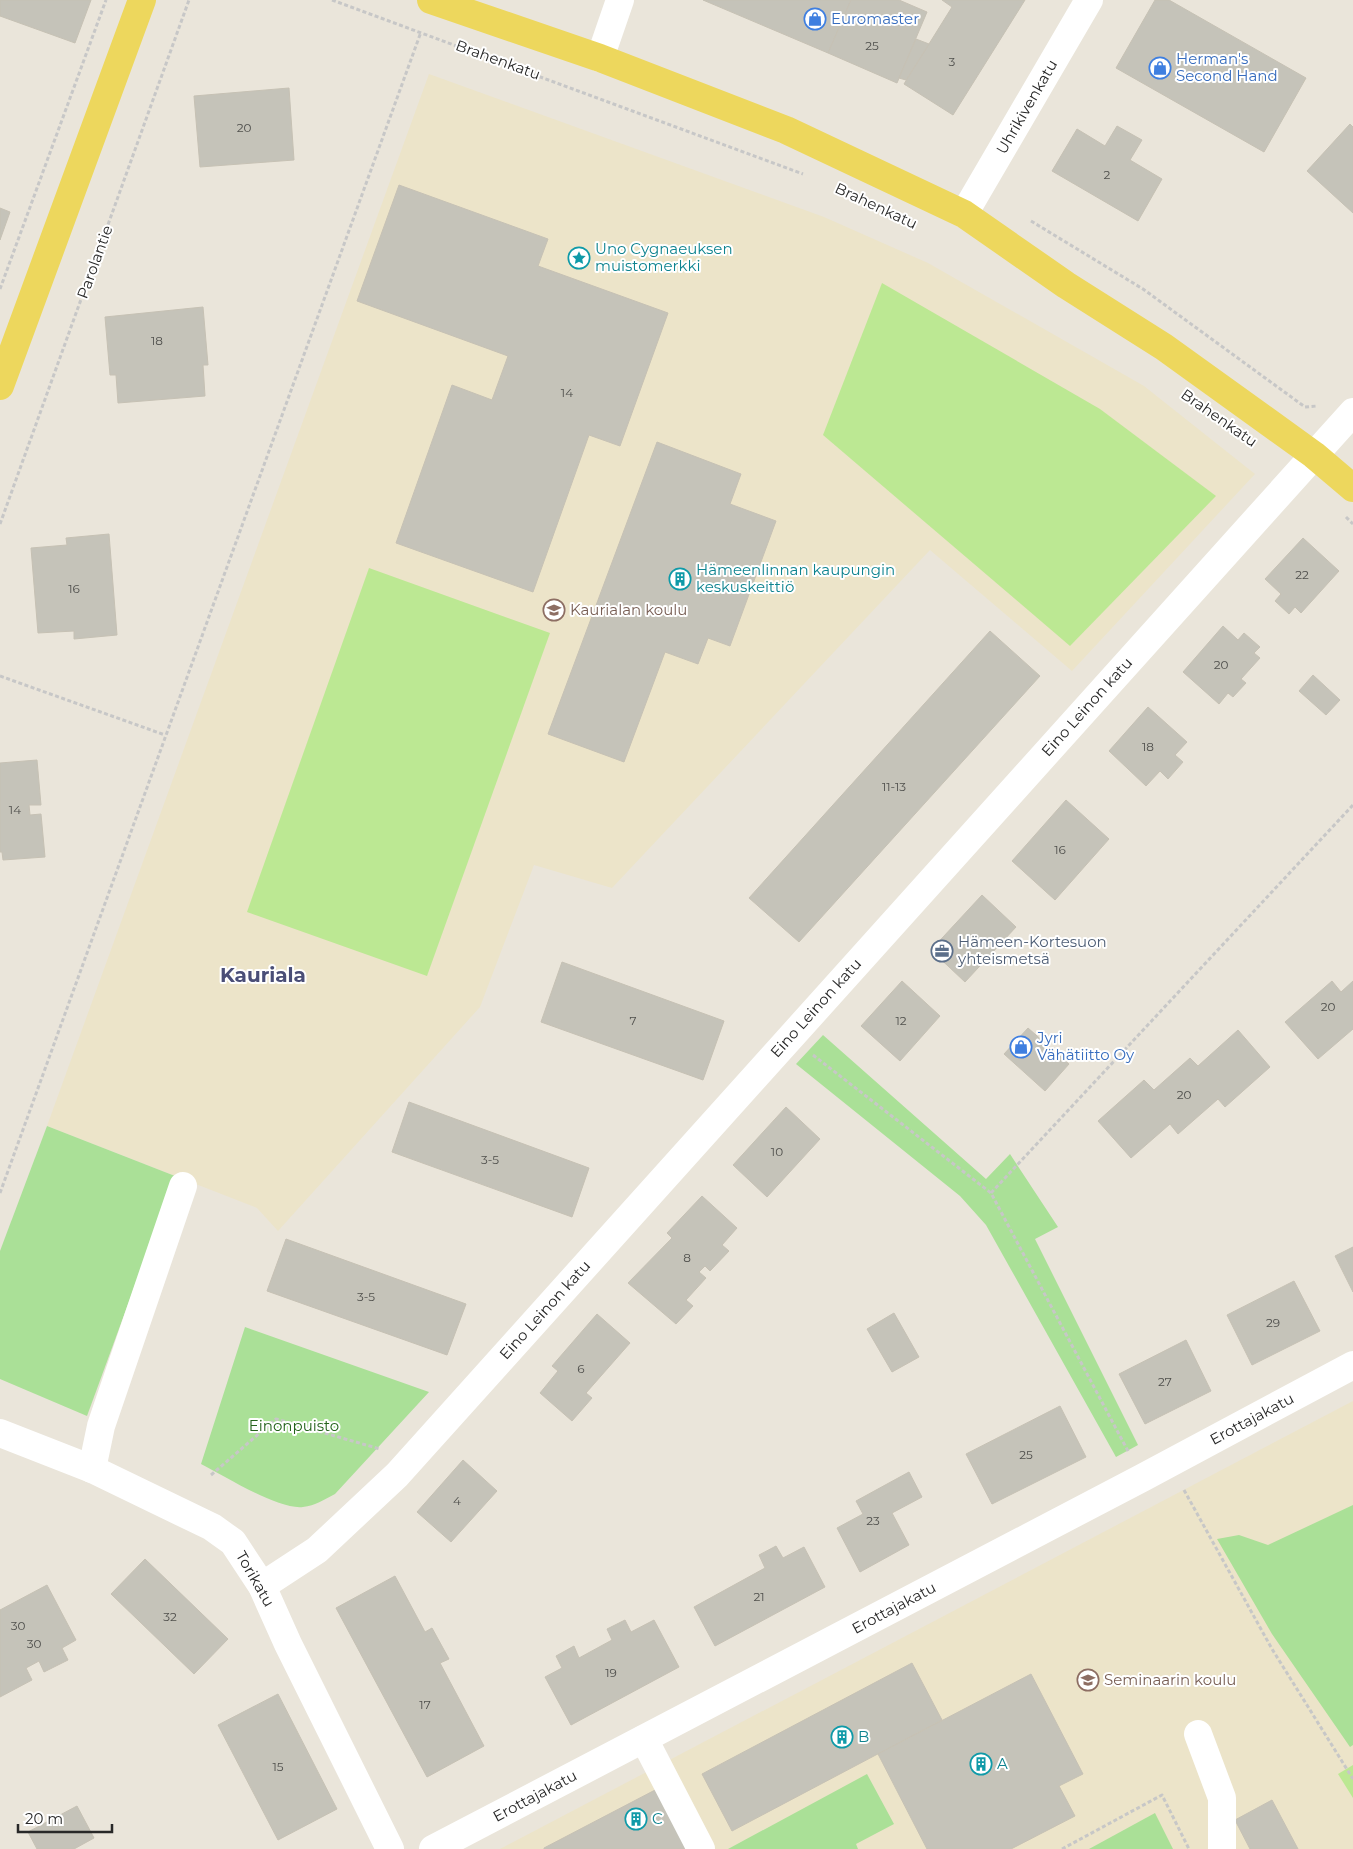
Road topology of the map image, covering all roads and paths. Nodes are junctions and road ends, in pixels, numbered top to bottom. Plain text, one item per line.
1 (106, 0) edge
2 (142, 0) edge
3 (189, 0) edge
4 (332, 0) edge
5 (431, 0) edge
6 (620, 0) edge
7 (1089, 0) edge
8 (421, 32) junction
9 (600, 58) junction
10 (805, 175) dead end
11 (964, 214) junction
12 (0, 289) edge
13 (0, 386) edge
14 (1353, 412) edge
15 (1314, 455) junction
16 (1346, 500) edge
17 (0, 524) edge
18 (1353, 524) edge
19 (0, 676) edge
20 (165, 735) junction
21 (1353, 805) edge
22 (790, 1037) junction
23 (183, 1186) dead end
24 (0, 1193) edge
25 (991, 1193) junction
26 (1353, 1365) edge
27 (0, 1433) edge
28 (389, 1451) dead end
29 (92, 1469) junction
30 (211, 1475) dead end
31 (1142, 1478) junction
32 (1181, 1484) dead end
33 (262, 1586) junction
34 (1198, 1734) dead end
35 (644, 1739) junction
36 (1353, 1779) edge
37 (390, 1849) edge
38 (433, 1849) edge
39 (701, 1849) edge
40 (1062, 1849) edge
41 (1190, 1849) edge
42 (1222, 1849) edge

1 - 12 path
2 - 13 main road
3 - 17 path, Parolantie
4 - 8 path, Brahenkatu
5 - 9 main road, Brahenkatu
6 - 9 street
7 - 11 street, Uhrikivenkatu
8 - 10 path, Brahenkatu
8 - 20 path
9 - 11 main road, Brahenkatu
11 - 15 main road, Brahenkatu
14 - 15 street, Eino Leinon katu
15 - 16 main road, Brahenkatu
15 - 22 street, Eino Leinon katu
16 - 18 path
19 - 20 path
20 - 24 path
21 - 25 path
22 - 25 path
22 - 33 street, Eino Leinon katu
23 - 29 street
25 - 31 path
26 - 31 street, Erottajakatu
27 - 29 street, Torikatu
28 - 30 path
29 - 33 street, Torikatu
31 - 35 street, Erottajakatu
32 - 36 path
33 - 37 street, Torikatu
34 - 42 street
35 - 38 street, Erottajakatu
35 - 39 street
40 - 41 path

